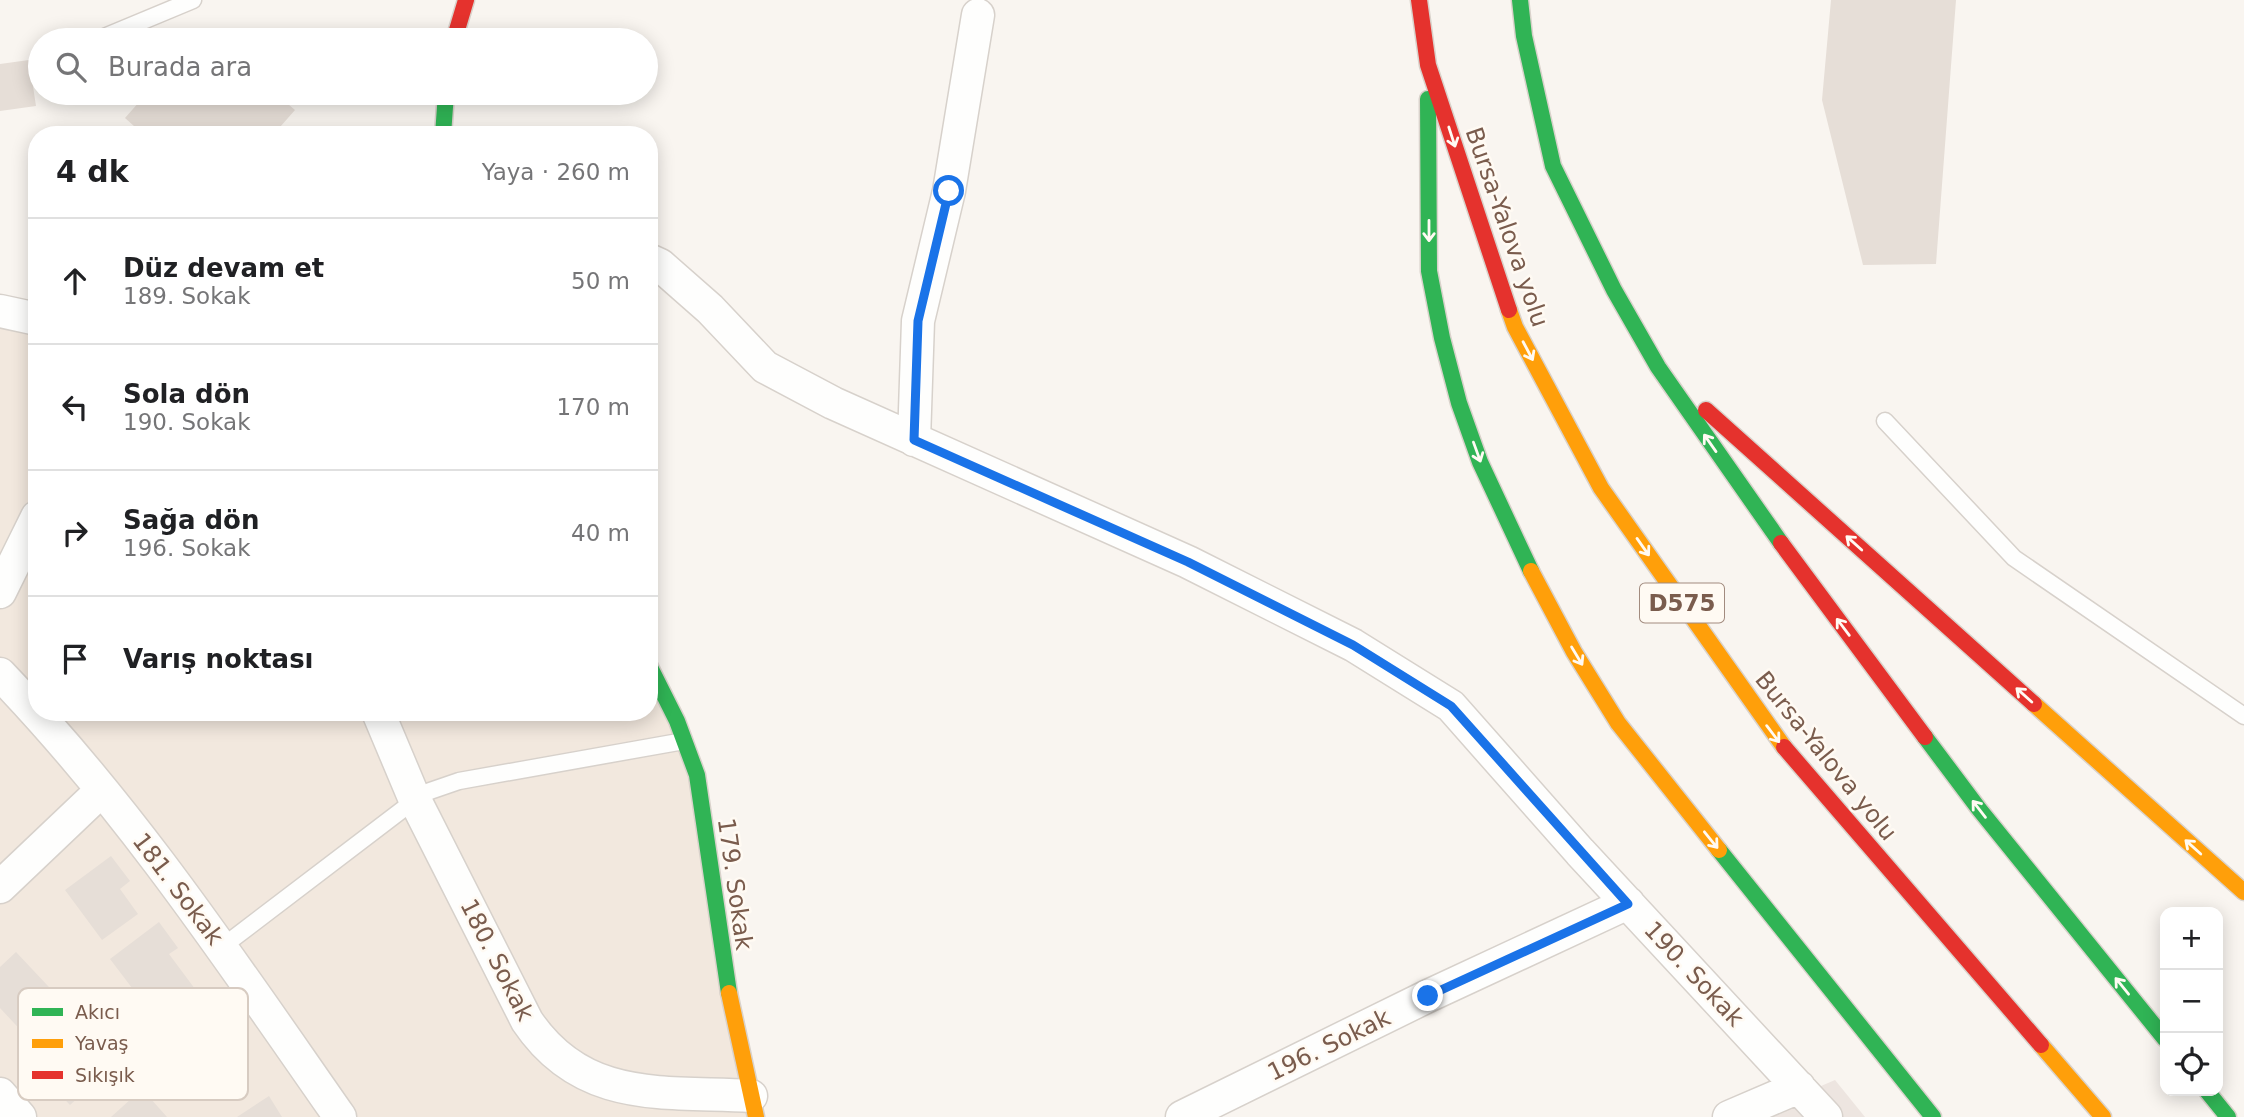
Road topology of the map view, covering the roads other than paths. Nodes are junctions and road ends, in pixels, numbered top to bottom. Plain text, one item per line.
1 (193, 0) edge
2 (1419, 0) edge
3 (1520, 0) edge
4 (459, 2) edge
5 (978, 15) dead end
6 (126, 28) edge
7 (456, 28) edge
8 (1428, 65) junction
9 (445, 105) edge
10 (444, 126) edge
11 (658, 263) edge
12 (0, 311) edge
13 (28, 317) edge
14 (1658, 367) junction
15 (1885, 421) dead end
16 (914, 440) junction
17 (28, 535) edge
18 (0, 592) edge
19 (0, 674) edge
20 (658, 685) edge
21 (28, 703) edge
22 (2244, 716) edge
23 (44, 721) edge
24 (382, 721) edge
25 (684, 741) junction
26 (102, 790) junction
27 (415, 800) junction
28 (0, 887) edge
29 (2244, 892) edge
30 (1628, 904) junction
31 (222, 947) junction
32 (2160, 1034) edge
33 (1798, 1087) junction
34 (0, 1094) edge
35 (2211, 1096) edge
36 (753, 1106) edge
37 (20, 1117) edge
38 (340, 1117) edge
39 (1182, 1117) edge
40 (1729, 1117) edge
41 (1826, 1117) edge
42 (1933, 1117) edge
43 (2103, 1117) edge
44 (2228, 1117) edge

1 - 6 lane
2 - 8 main road, Bursa-Yalova yolu / D575
3 - 14 main road
4 - 7 main road
5 - 16 street
8 -> 42 main road
8 -> 43 main road, Bursa-Yalova yolu / D575
9 - 10 main road
11 - 16 street, 190. Sokak
12 - 13 street
29 -> 14 main road
32 -> 14 main road
15 - 22 lane
16 - 30 street, 190. Sokak
17 - 18 street
19 - 21 street, 181. Sokak
20 - 25 main road, 179. Sokak
23 - 26 street, 181. Sokak
24 - 27 street, 180. Sokak
25 - 27 lane
25 - 36 main road, 179. Sokak
26 - 28 street
26 - 31 street, 181. Sokak
27 - 31 lane
27 - 36 street, 180. Sokak
30 - 33 street, 190. Sokak
30 - 39 street, 196. Sokak
31 - 38 street, 181. Sokak
33 - 40 street
33 - 41 street, 190. Sokak
34 - 37 street
35 - 44 main road

